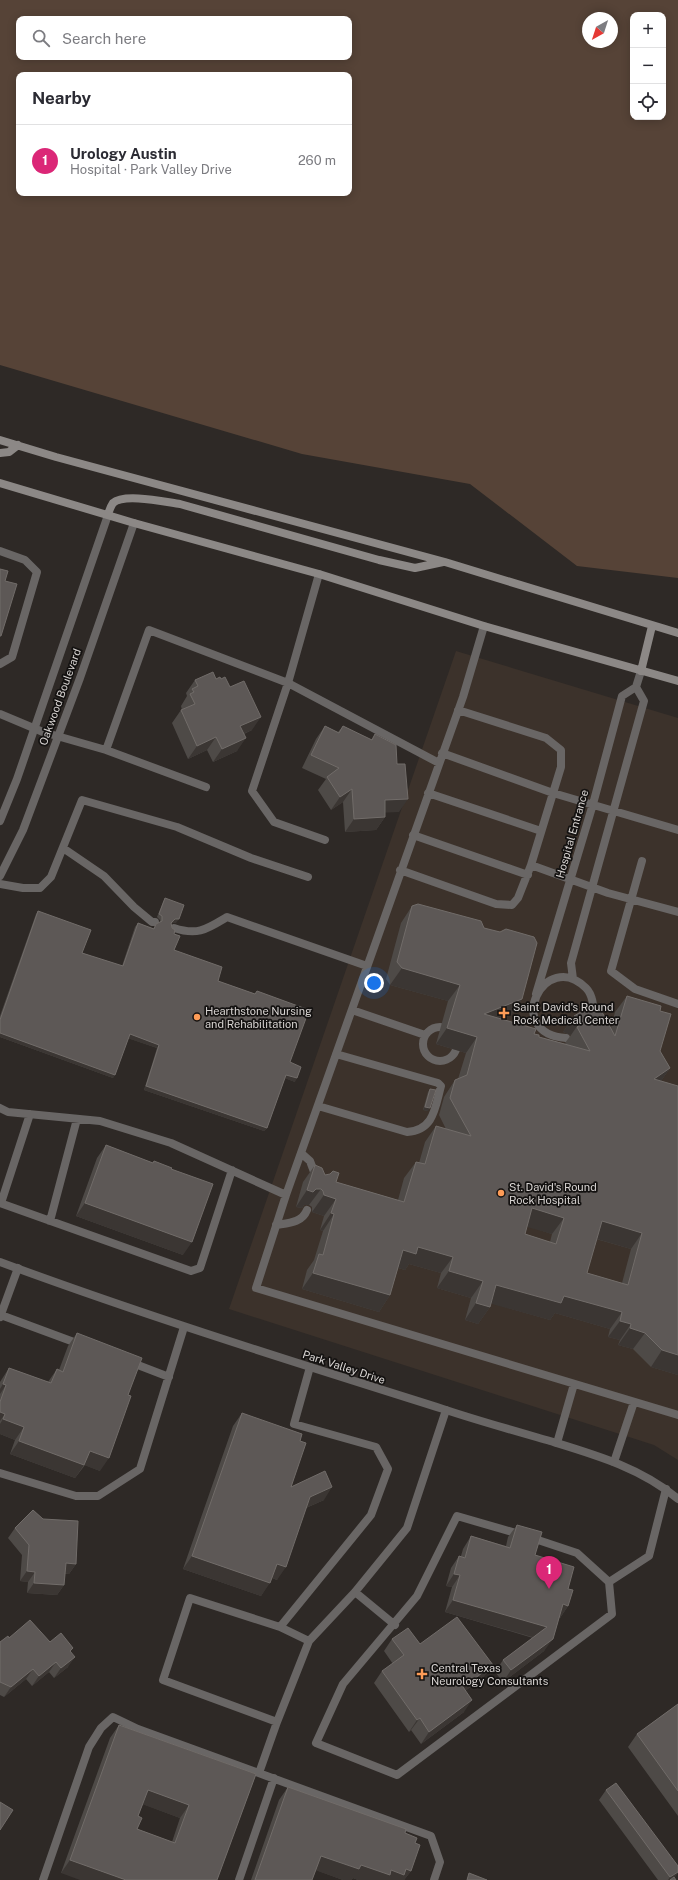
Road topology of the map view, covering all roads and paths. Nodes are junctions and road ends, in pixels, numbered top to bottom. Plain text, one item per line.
1 (0, 440) edge
2 (18, 445) junction
3 (0, 453) edge
4 (0, 483) edge
5 (108, 515) junction
6 (134, 523) junction
7 (0, 551) edge
8 (445, 562) junction
9 (318, 574) junction
10 (484, 626) junction
11 (652, 626) junction
12 (678, 633) edge
13 (0, 664) edge
14 (641, 671) junction
15 (678, 681) edge
16 (288, 683) junction
17 (636, 687) junction
18 (458, 710) junction
19 (0, 714) edge
20 (34, 728) junction
21 (58, 737) junction
22 (106, 750) junction
23 (442, 753) junction
24 (438, 763) junction
25 (206, 787) dead end
26 (428, 793) junction
27 (553, 793) junction
28 (592, 804) junction
29 (612, 810) junction
30 (0, 821) edge
31 (678, 830) edge
32 (541, 831) junction
33 (413, 835) junction
34 (325, 840) dead end
35 (63, 848) junction
36 (642, 860) dead end
37 (531, 865) junction
38 (400, 870) junction
39 (528, 875) junction
40 (0, 876) edge
41 (308, 877) dead end
42 (570, 878) junction
43 (0, 884) edge
44 (591, 886) junction
45 (632, 899) junction
46 (678, 912) edge
47 (155, 922) dead end
48 (174, 928) edge
49 (367, 966) junction
50 (573, 979) junction
51 (536, 994) junction
52 (678, 1004) edge
53 (352, 1010) junction
54 (590, 1023) edge
55 (425, 1036) junction
56 (566, 1038) dead end
57 (336, 1054) junction
58 (318, 1106) junction
59 (0, 1108) edge
60 (30, 1114) junction
61 (76, 1119) junction
62 (301, 1153) junction
63 (232, 1170) junction
64 (316, 1186) edge
65 (286, 1195) junction
66 (0, 1203) edge
67 (307, 1210) edge
68 (50, 1221) junction
69 (276, 1225) junction
70 (0, 1262) edge
71 (18, 1268) junction
72 (1, 1311) edge
73 (184, 1327) junction
74 (88, 1347) edge
75 (125, 1361) edge
76 (310, 1367) junction
77 (169, 1377) junction
78 (574, 1384) junction
79 (634, 1402) junction
80 (446, 1410) junction
81 (678, 1415) edge
82 (557, 1443) junction
83 (614, 1462) junction
84 (0, 1473) edge
85 (666, 1489) junction
86 (678, 1499) edge
87 (609, 1582) junction
88 (355, 1592) junction
89 (395, 1625) junction
90 (280, 1627) junction
91 (309, 1641) junction
92 (277, 1722) junction
93 (259, 1773) junction
94 (274, 1778) junction
95 (43, 1880) edge
96 (239, 1880) edge
97 (434, 1880) edge

1 - 2 main road
2 - 3 main road
2 - 8 main road
4 - 5 main road
5 - 6 main road
5 - 8 main road
5 - 20 street, Oakwood Boulevard
6 - 9 main road
6 - 21 street, Oakwood Boulevard
7 - 13 street
8 - 11 main road
9 - 10 main road
9 - 16 street
10 - 14 main road
10 - 18 street
11 - 12 main road
11 - 14 main road
14 - 15 main road
14 - 17 street
16 - 22 street
16 - 24 street
16 - 34 street
17 - 28 street, Hospital Entrance
17 - 29 street
18 - 23 street
18 - 27 street
19 - 20 street
20 - 21 street
20 - 30 street, Oakwood Boulevard
21 - 22 street
21 - 40 street, Oakwood Boulevard
22 - 25 street
23 - 24 street
23 - 27 street
24 - 26 street
26 - 32 street
26 - 33 street
27 - 28 street
27 - 32 street
28 - 29 street
28 - 42 street, Hospital Entrance
29 - 31 street
29 - 44 street
32 - 37 street
33 - 38 street
33 - 39 street
35 - 41 street
35 - 43 street
35 - 47 street
36 - 45 street
37 - 39 street
37 - 42 street
38 - 39 street
38 - 49 street
42 - 44 street
42 - 51 street, Hospital Entrance
44 - 45 street
44 - 50 street
45 - 46 street
45 - 52 street
48 - 49 street
49 - 53 street
50 - 51 street
50 - 54 street
51 - 56 street, Hospital Entrance
53 - 55 street
53 - 57 street
55 - 55 street
57 - 58 street
57 - 58 street
58 - 62 street
59 - 60 street
60 - 61 street
60 - 66 street
61 - 63 street
61 - 68 street
62 - 64 street
62 - 65 street
63 - 65 street
63 - 68 street
65 - 69 street
66 - 68 street
67 - 69 street
69 - 78 street
70 - 71 street, Park Valley Drive
71 - 72 street
71 - 73 street, Park Valley Drive
72 - 74 street
73 - 76 street, Park Valley Drive
73 - 77 street
75 - 77 street
76 - 80 street, Park Valley Drive
76 - 90 street
77 - 84 street
78 - 79 street
78 - 82 street
79 - 81 street
79 - 83 street
80 - 82 street, Park Valley Drive
80 - 88 street
82 - 83 street, Park Valley Drive
83 - 85 street, Park Valley Drive
85 - 86 street, Park Valley Drive
85 - 87 street
87 - 89 street
87 - 89 street
88 - 89 street
88 - 91 street
90 - 91 street
90 - 92 street
91 - 92 street
92 - 93 street
93 - 94 street
93 - 95 street
94 - 96 street
94 - 97 street

